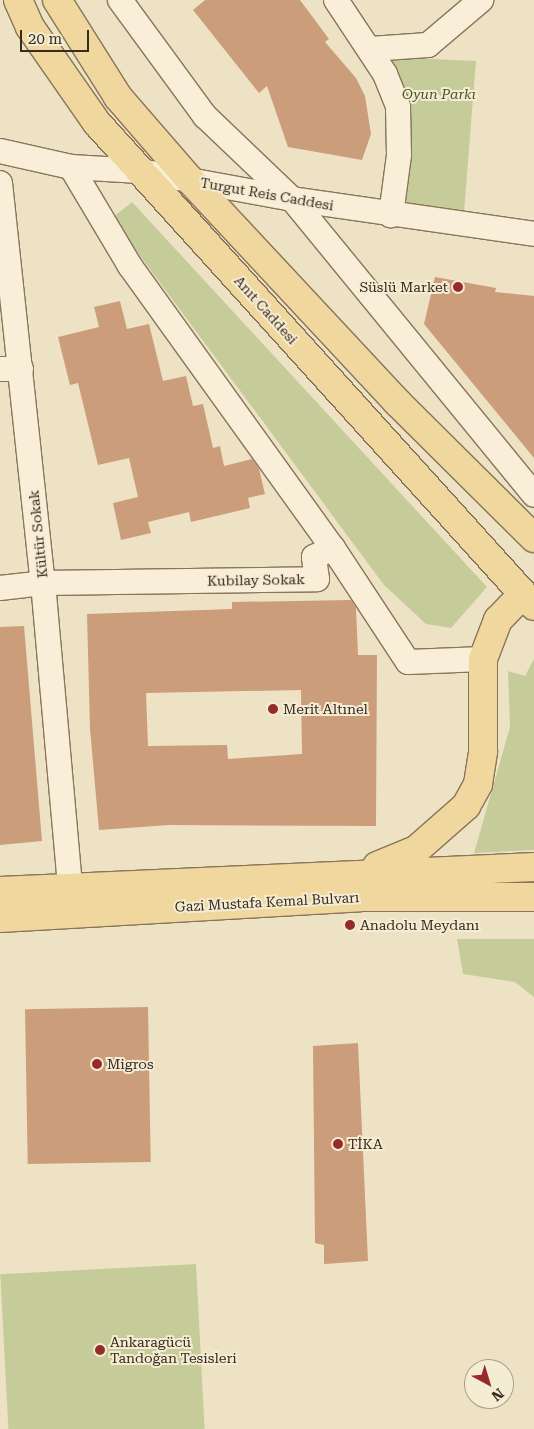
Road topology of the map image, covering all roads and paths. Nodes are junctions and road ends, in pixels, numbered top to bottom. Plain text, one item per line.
1 (18, 0) edge
2 (57, 0) edge
3 (120, 0) edge
4 (336, 0) edge
5 (481, 0) edge
6 (370, 49) junction
7 (0, 151) edge
8 (71, 167) junction
9 (140, 170) junction
10 (190, 180) junction
11 (0, 183) edge
12 (292, 200) junction
13 (392, 215) junction
14 (534, 234) edge
15 (11, 369) edge
16 (534, 495) edge
17 (534, 538) edge
18 (333, 548) junction
19 (42, 583) junction
20 (0, 588) edge
21 (528, 600) edge
22 (483, 659) junction
23 (534, 867) edge
24 (360, 873) junction
25 (70, 886) junction
26 (0, 891) edge
27 (534, 897) edge
28 (0, 918) edge

1 - 9 main road, Anıt Caddesi
2 - 10 main road
3 - 12 street
4 - 6 street
5 - 6 street
6 - 13 street
7 - 8 street, Turgut Reis Caddesi
8 - 9 street, Turgut Reis Caddesi
8 - 18 street
9 - 10 street, Turgut Reis Caddesi
9 - 21 main road, Anıt Caddesi
10 - 12 street, Turgut Reis Caddesi
10 - 17 main road
11 - 15 street, Kültür Sokak
12 - 13 street, Turgut Reis Caddesi
12 - 16 street
13 - 14 street, Turgut Reis Caddesi
15 - 19 street, Kültür Sokak
18 - 19 street, Kubilay Sokak
18 - 22 street
19 - 20 street, Kubilay Sokak
19 - 25 street, Kültür Sokak
21 - 22 main road
22 - 24 main road
23 - 24 main road, Gazi Mustafa Kemal Bulvarı
24 - 25 main road, Gazi Mustafa Kemal Bulvarı
25 - 26 main road, Gazi Mustafa Kemal Bulvarı
27 - 28 main road, Gazi Mustafa Kemal Bulvarı

